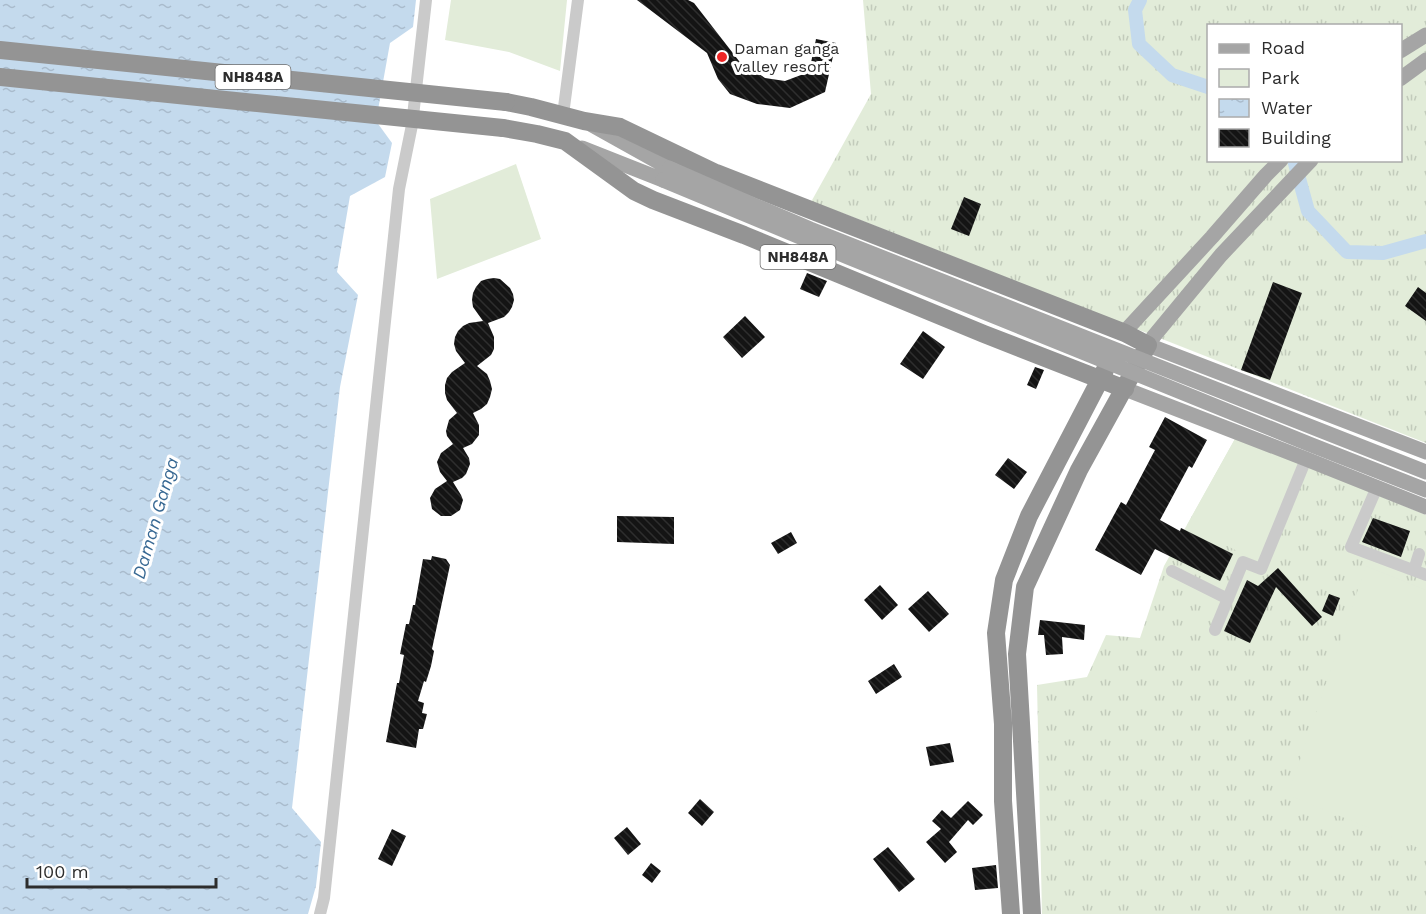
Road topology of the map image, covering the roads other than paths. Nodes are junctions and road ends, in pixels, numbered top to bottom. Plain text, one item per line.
1 (426, 0) edge
2 (578, 0) edge
3 (1426, 35) edge
4 (0, 50) edge
5 (1402, 50) edge
6 (1426, 60) edge
7 (0, 77) edge
8 (1402, 79) edge
9 (563, 115) junction
10 (584, 120) junction
11 (565, 141) junction
12 (1279, 162) edge
13 (1309, 162) edge
14 (666, 174) junction
15 (1125, 333) junction
16 (1148, 345) junction
17 (1101, 380) junction
18 (1125, 389) junction
19 (1426, 452) edge
20 (1306, 459) junction
21 (1426, 472) edge
22 (1377, 487) junction
23 (1426, 490) edge
24 (1426, 507) edge
25 (1419, 554) dead end
26 (1413, 570) junction
27 (1172, 572) dead end
28 (1426, 575) edge
29 (1228, 599) junction
30 (1215, 630) dead end
31 (320, 914) edge
32 (1011, 914) edge
33 (1032, 914) edge

1 - 31 street
2 - 9 street
3 - 5 main road
4 - 9 highway, NH848A, bridge
6 - 8 main road
7 - 11 highway, NH848A, bridge
9 - 10 highway
10 - 14 main road
10 - 15 highway
11 - 14 main road
11 - 17 highway, NH848A
12 - 15 main road
13 - 16 main road
14 - 21 main road, bridge
14 - 23 main road, bridge
15 - 16 highway
15 - 17 highway
16 - 18 highway
16 - 19 main road
17 - 18 highway, NH848A
17 - 32 highway
18 - 20 main road
18 - 33 highway
20 - 22 main road
20 - 29 street
22 - 24 main road
22 - 26 street
25 - 26 street
26 - 28 street
27 - 29 street
29 - 30 street

